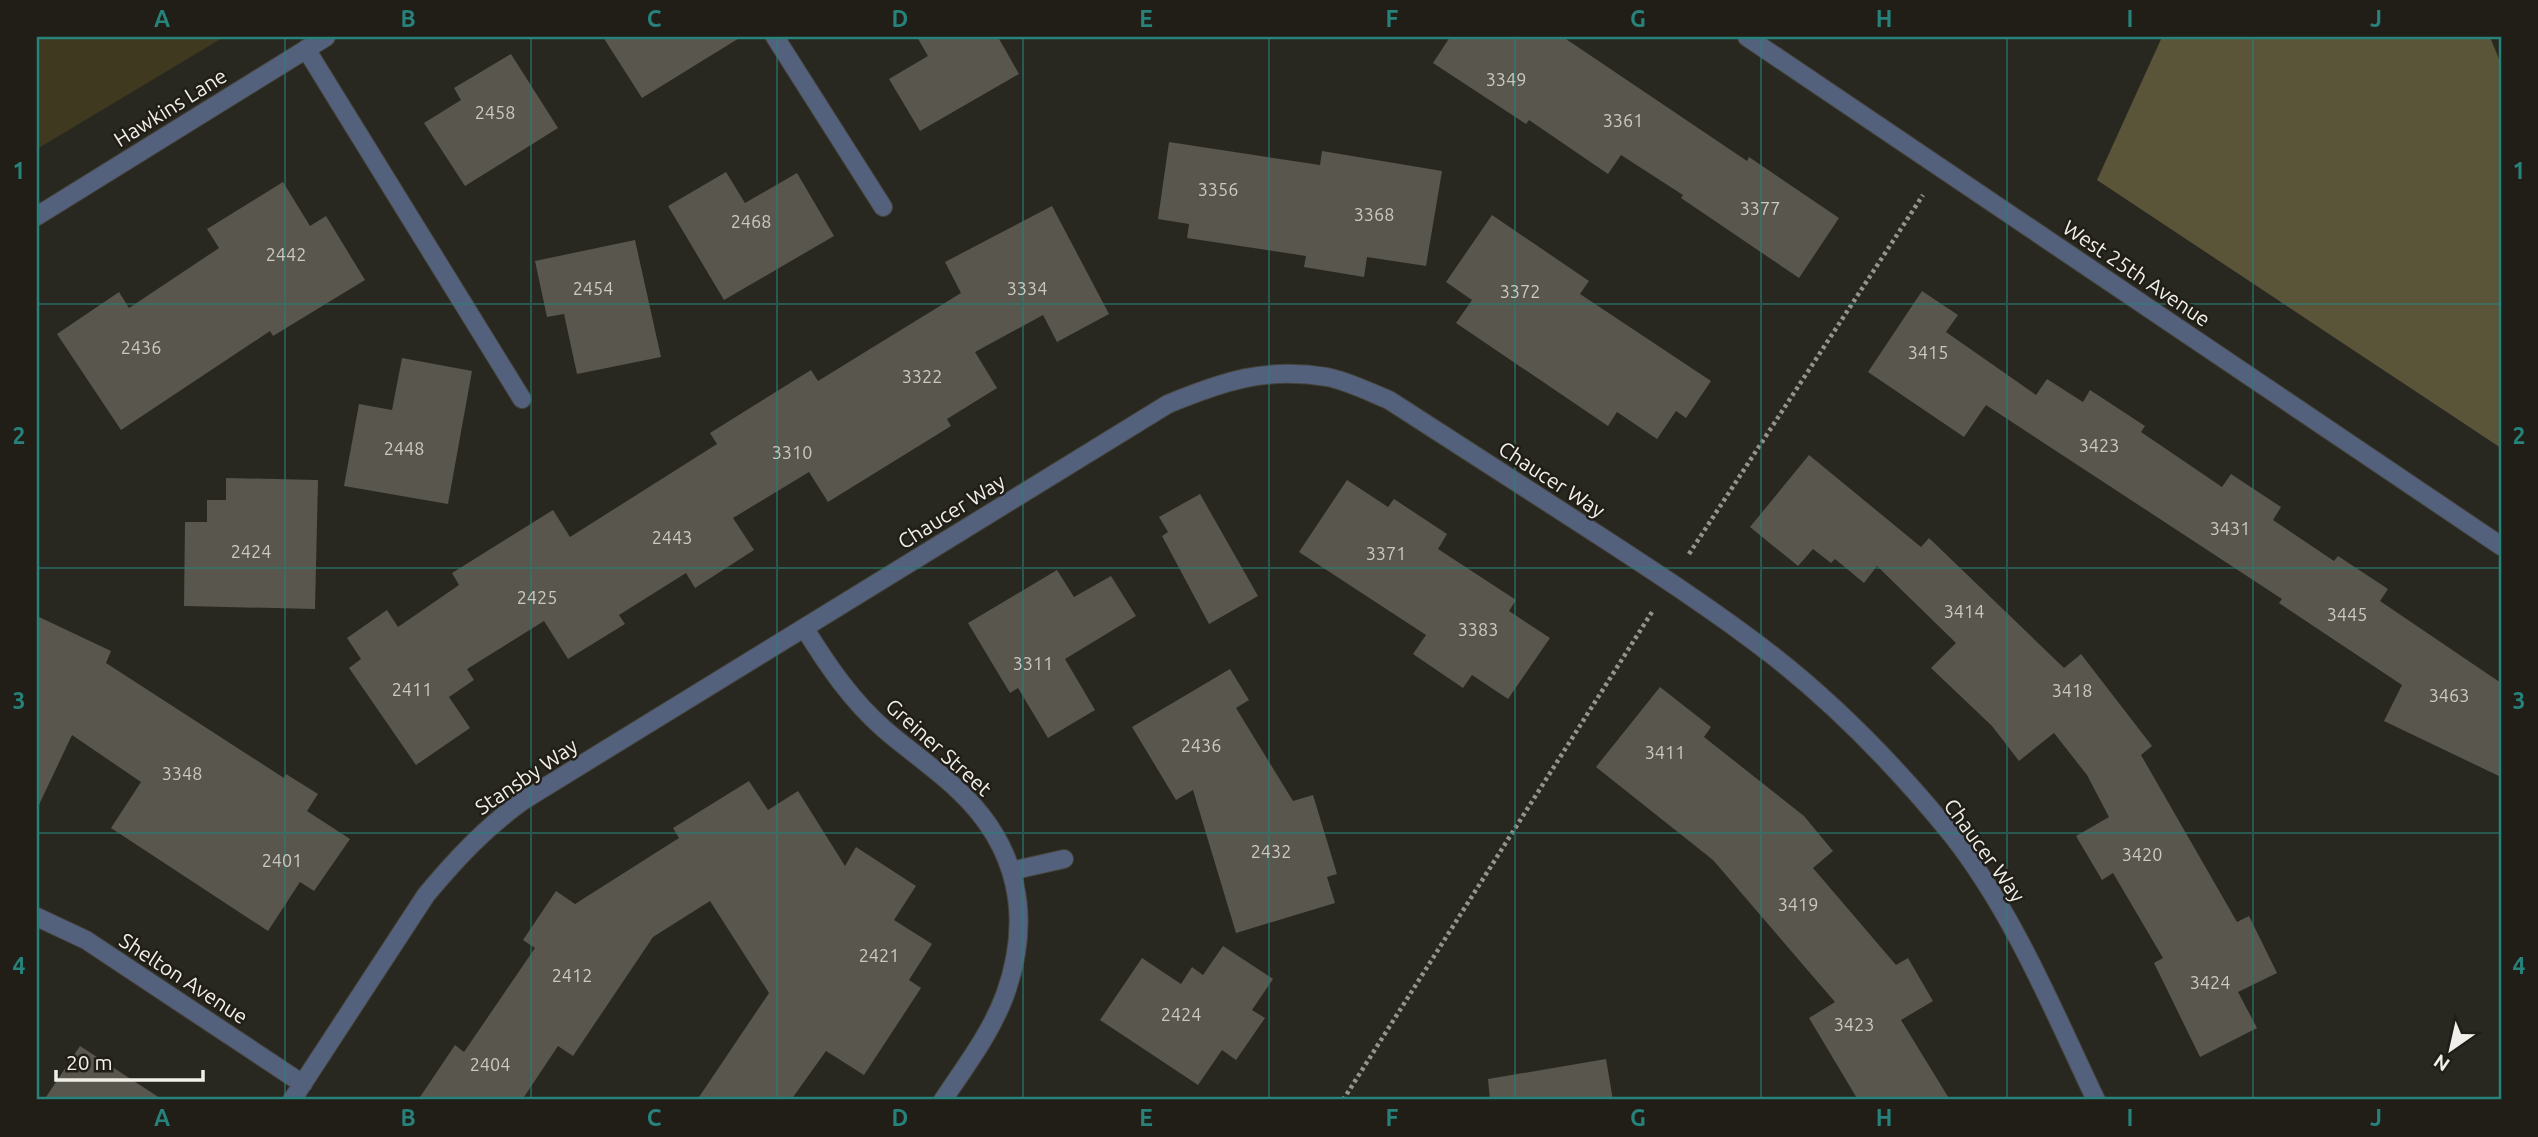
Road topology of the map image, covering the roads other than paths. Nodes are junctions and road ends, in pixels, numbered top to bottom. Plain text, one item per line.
1 (326, 37) edge
2 (775, 37) edge
3 (1747, 37) edge
4 (306, 49) junction
5 (883, 207) dead end
6 (37, 216) edge
7 (522, 399) dead end
8 (2501, 546) edge
9 (805, 629) junction
10 (1064, 859) dead end
11 (1011, 871) junction
12 (37, 917) edge
13 (303, 1084) junction
14 (292, 1100) edge
15 (943, 1100) edge
16 (2095, 1100) edge

1 - 4 street, Hawkins Lane
2 - 5 street
3 - 8 street, West 25th Avenue
4 - 6 street, Hawkins Lane
4 - 7 street
9 - 11 street, Greiner Street
9 - 13 street, Stansby Way
9 - 16 street, Chaucer Way
10 - 11 street
11 - 15 street, Greiner Street
12 - 13 street, Shelton Avenue
13 - 14 street, Stansby Way

